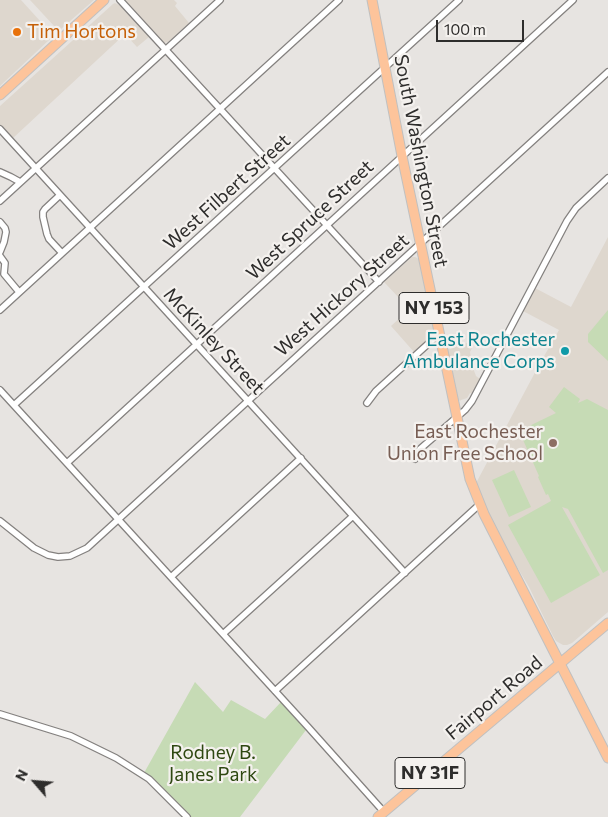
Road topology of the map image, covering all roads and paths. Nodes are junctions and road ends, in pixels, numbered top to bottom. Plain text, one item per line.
1 (104, 0) edge
2 (120, 0) edge
3 (220, 0) edge
4 (339, 0) edge
5 (372, 0) edge
6 (459, 0) edge
7 (573, 0) edge
8 (165, 49) junction
9 (385, 68) junction
10 (608, 72) edge
11 (0, 95) edge
12 (220, 109) junction
13 (0, 129) edge
14 (402, 156) junction
15 (36, 168) junction
16 (275, 169) junction
17 (0, 172) edge
18 (608, 178) edge
19 (20, 182) junction
20 (60, 195) junction
21 (2, 197) edge
22 (0, 222) edge
23 (327, 226) junction
24 (89, 228) junction
25 (421, 244) junction
26 (0, 252) edge
27 (62, 253) junction
28 (0, 256) edge
29 (379, 282) junction
30 (144, 287) junction
31 (19, 292) junction
32 (0, 310) edge
33 (439, 334) junction
34 (197, 344) junction
35 (0, 390) edge
36 (249, 401) junction
37 (367, 402) dead end
38 (14, 405) junction
39 (456, 416) junction
40 (301, 458) junction
41 (415, 459) dead end
42 (67, 462) junction
43 (480, 504) junction
44 (353, 516) junction
45 (119, 519) junction
46 (0, 521) edge
47 (406, 573) junction
48 (171, 577) junction
49 (608, 623) edge
50 (223, 634) junction
51 (560, 664) junction
52 (275, 691) junction
53 (0, 714) edge
54 (608, 758) edge
55 (381, 814) edge
56 (187, 817) edge

1 - 11 main road
2 - 8 street
3 - 8 street
4 - 12 street
5 - 9 main road, South Washington Street / NY 153
6 - 9 street, West Filbert Street
7 - 14 street, West Spruce Street
8 - 12 street
8 - 15 street
9 - 14 main road, South Washington Street / NY 153
9 - 16 street, West Filbert Street
10 - 25 street, West Hickory Street
12 - 16 street
12 - 24 street
13 - 15 street, McKinley Street
14 - 23 street, West Spruce Street
14 - 25 main road, South Washington Street / NY 153
15 - 19 street
15 - 20 street, McKinley Street
16 - 23 street
16 - 30 street, West Filbert Street
17 - 19 street
18 - 39 street
19 - 21 street
20 - 24 street, McKinley Street
20 - 27 street
22 - 26 street
23 - 29 street
23 - 34 street, West Spruce Street
24 - 27 street
24 - 30 street, McKinley Street
25 - 29 street, West Hickory Street
25 - 33 main road, South Washington Street / NY 153
27 - 31 street
28 - 31 street
29 - 36 street, West Hickory Street
30 - 34 street, McKinley Street
30 - 38 street, West Filbert Street
31 - 32 street
33 - 37 street
33 - 39 main road, South Washington Street / NY 153
34 - 36 street, McKinley Street
34 - 42 street, West Spruce Street
35 - 38 street
36 - 40 street, McKinley Street
36 - 45 street, West Hickory Street
38 - 42 street
39 - 41 street
39 - 43 main road, South Washington Street / NY 153
40 - 44 street, McKinley Street
40 - 48 street
42 - 45 street
43 - 47 street
43 - 51 main road, South Washington Street / NY 153
44 - 47 street, McKinley Street
44 - 50 street
45 - 46 street, West Hickory Street
45 - 48 street
47 - 52 street
48 - 50 street
49 - 51 main road, Fairport Road / NY 31F
50 - 52 street
51 - 54 main road, NY 153
51 - 55 main road, Fairport Road / NY 31F
52 - 55 street
53 - 56 street

